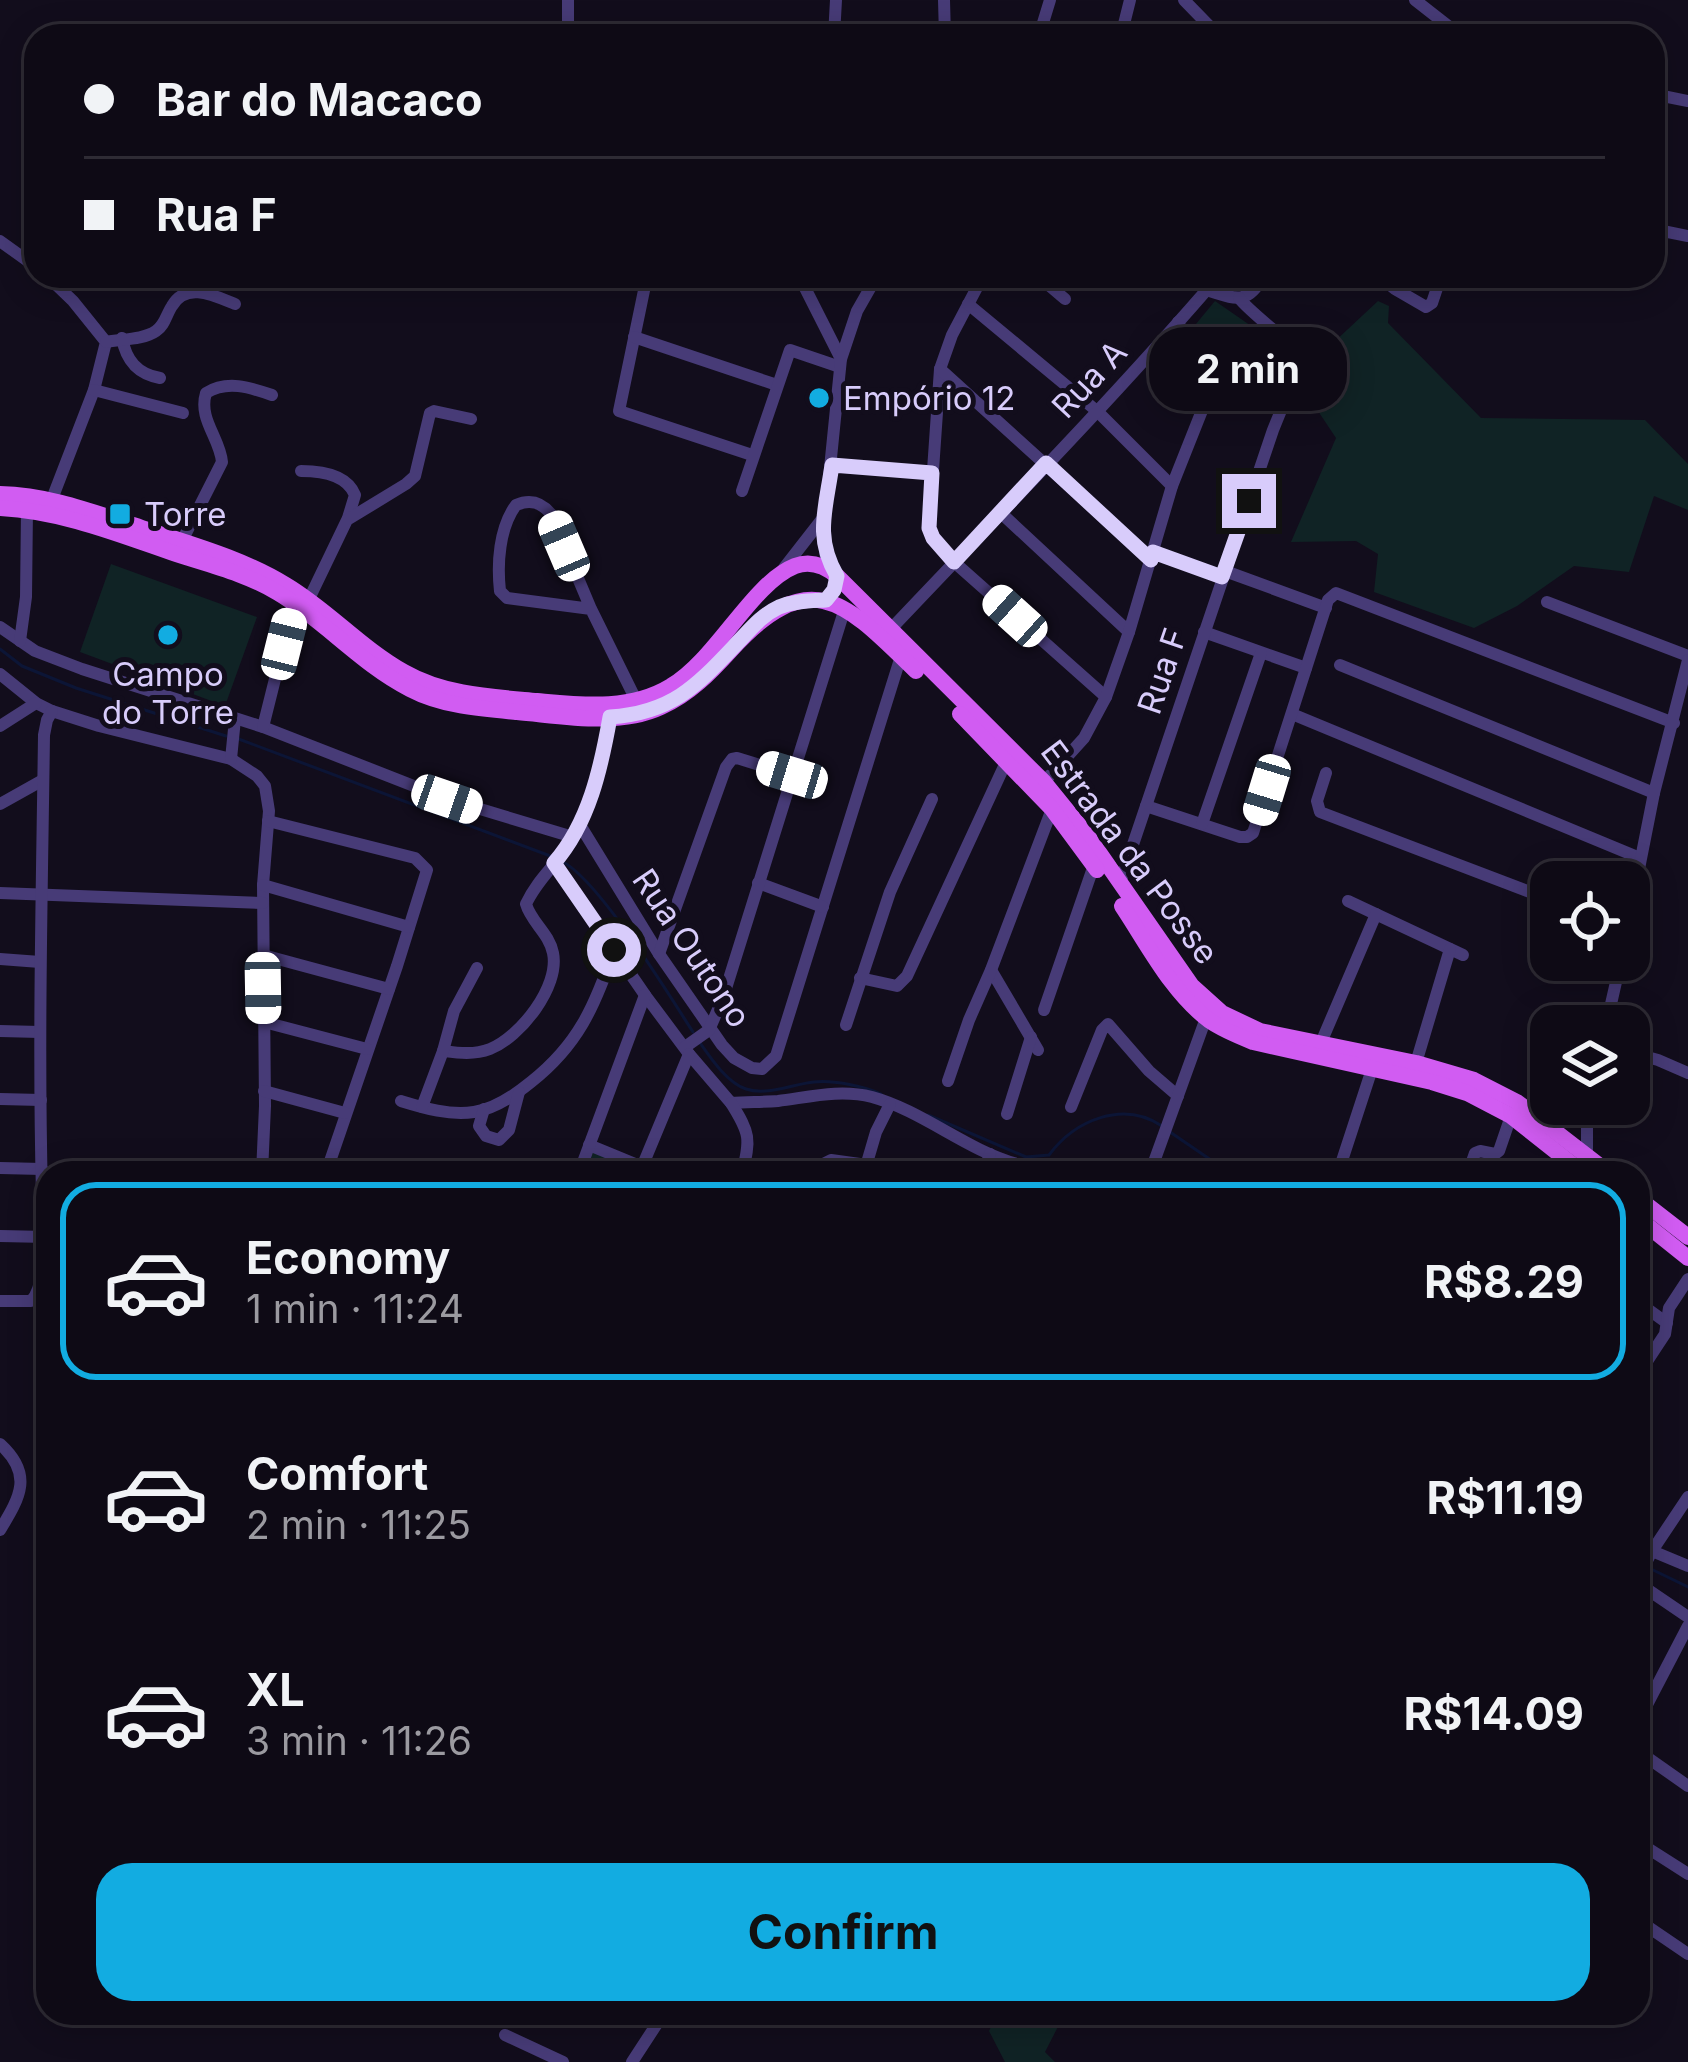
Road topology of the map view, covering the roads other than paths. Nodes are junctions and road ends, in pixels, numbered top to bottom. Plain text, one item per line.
1 (1184, 0) edge
2 (1415, 0) edge
3 (1201, 18) junction
4 (1200, 24) edge
5 (1207, 24) edge
6 (1446, 24) edge
7 (59, 288) edge
8 (644, 288) edge
9 (803, 288) edge
10 (870, 288) edge
11 (977, 288) edge
12 (1052, 288) edge
13 (1255, 288) edge
14 (1393, 288) edge
15 (1437, 288) edge
16 (1206, 290) joint
17 (1239, 298) junction
18 (1065, 299) dead end
19 (235, 304) dead end
20 (968, 304) junction
21 (1178, 322) junction
22 (634, 337) junction
23 (122, 338) junction
24 (106, 342) junction
25 (840, 363) junction
26 (940, 369) junction
27 (160, 378) dead end
28 (777, 385) junction
29 (94, 390) junction
30 (272, 394) dead end
31 (1098, 412) junction
32 (183, 413) dead end
33 (471, 419) dead end
34 (752, 455) junction
35 (1046, 463) junction
36 (832, 465) junction
37 (301, 471) dead end
38 (932, 473) junction
39 (1172, 486) junction
40 (742, 491) dead end
41 (0, 494) edge
42 (52, 500) junction
43 (0, 508) edge
44 (27, 509) junction
45 (1000, 512) junction
46 (824, 517) junction
47 (347, 520) junction
48 (182, 541) junction
49 (1152, 556) junction
50 (954, 562) junction
51 (1224, 574) junction
52 (837, 576) junction
53 (777, 578) junction
54 (826, 600) junction
55 (301, 601) junction
56 (1547, 602) dead end
57 (786, 604) junction
58 (845, 608) junction
59 (1326, 608) junction
60 (591, 609) junction
61 (0, 627) edge
62 (890, 629) junction
63 (1129, 632) junction
64 (1204, 632) junction
65 (20, 641) junction
66 (1261, 653) junction
67 (901, 656) junction
68 (1688, 658) edge
69 (1340, 665) dead end
70 (1306, 668) junction
71 (0, 674) edge
72 (1106, 697) junction
73 (636, 700) junction
74 (36, 703) junction
75 (52, 711) junction
76 (1292, 714) junction
77 (610, 717) junction
78 (1674, 723) junction
79 (0, 725) edge
80 (234, 725) junction
81 (263, 727) junction
82 (231, 756) junction
83 (1007, 760) junction
84 (1326, 773) dead end
85 (792, 775) junction
86 (43, 781) junction
87 (1044, 782) junction
88 (1654, 793) junction
89 (932, 799) dead end
90 (0, 804) edge
91 (1146, 806) junction
92 (1052, 809) junction
93 (268, 820) junction
94 (1202, 824) junction
95 (566, 847) junction
96 (1640, 858) junction
97 (1639, 861) edge
98 (1113, 870) junction
99 (758, 884) junction
100 (263, 885) junction
101 (1530, 892) edge
102 (0, 893) edge
103 (43, 896) junction
104 (1348, 901) dead end
105 (263, 903) junction
106 (823, 907) junction
107 (1376, 914) junction
108 (409, 927) junction
109 (614, 950) junction
110 (659, 954) junction
111 (263, 955) junction
112 (0, 959) edge
113 (40, 962) junction
114 (477, 968) dead end
115 (991, 970) junction
116 (860, 978) junction
117 (389, 989) junction
118 (646, 995) junction
119 (1044, 1010) dead end
120 (1206, 1018) junction
121 (264, 1022) junction
122 (846, 1025) dead end
123 (0, 1030) edge
124 (40, 1032) junction
125 (707, 1032) junction
126 (1320, 1045) junction
127 (689, 1048) junction
128 (367, 1049) junction
129 (443, 1051) junction
130 (1650, 1058) edge
131 (1416, 1063) junction
132 (1372, 1069) junction
133 (1688, 1073) edge
134 (948, 1081) dead end
135 (264, 1091) junction
136 (519, 1092) junction
137 (1178, 1096) junction
138 (0, 1099) edge
139 (41, 1100) junction
140 (400, 1101) dead end
141 (731, 1103) junction
142 (890, 1104) junction
143 (422, 1107) junction
144 (1071, 1107) dead end
145 (484, 1109) junction
146 (345, 1113) junction
147 (1530, 1113) edge
148 (1007, 1114) dead end
149 (1511, 1116) junction
150 (1549, 1125) edge
151 (1586, 1125) edge
152 (589, 1145) junction
153 (990, 1154) junction
154 (41, 1161) edge
155 (262, 1161) edge
156 (330, 1161) edge
157 (583, 1161) edge
158 (628, 1161) edge
159 (644, 1161) edge
160 (745, 1161) edge
161 (867, 1161) edge
162 (987, 1161) edge
163 (1008, 1161) edge
164 (1154, 1161) edge
165 (1342, 1161) edge
166 (1472, 1161) edge
167 (1580, 1161) edge
168 (1582, 1161) edge
169 (1585, 1161) edge
170 (0, 1168) edge
171 (36, 1169) edge
172 (1650, 1207) edge
173 (1650, 1228) edge
174 (0, 1236) edge
175 (36, 1237) edge
176 (1688, 1237) edge
177 (1688, 1258) edge
178 (1688, 1279) edge
179 (36, 1296) edge
180 (0, 1301) edge
181 (1650, 1311) edge
182 (1667, 1323) junction
183 (1650, 1358) edge
184 (0, 1444) edge
185 (1688, 1497) edge
186 (0, 1530) edge
187 (1650, 1558) edge
188 (1688, 1565) edge
189 (1650, 1568) edge
190 (1650, 1575) edge
191 (1688, 1617) edge
192 (1688, 1626) edge
193 (1650, 1699) edge
194 (1650, 1759) edge
195 (1688, 1786) edge
196 (1650, 1850) edge
197 (1688, 1874) edge
198 (1650, 1928) edge
199 (1688, 1954) edge
200 (656, 2025) edge
201 (505, 2035) dead end
202 (563, 2062) edge
203 (632, 2062) edge

1 - 3 street
2 - 6 street
3 - 4 street
3 - 5 street
7 - 24 street
8 - 22 street
9 - 25 street
10 - 25 street
11 - 20 street
12 - 18 street
13 - 17 street
14 - 15 street
16 - 17 street
16 - 21 street, Rua A
17 - 51 street, Rua F
19 - 23 street
20 - 26 street
20 - 31 street
21 - 31 street, Rua A
21 - 39 street
22 - 28 street
22 - 34 street
23 - 24 street
23 - 27 street
24 - 29 street
25 - 28 street
25 - 36 street
26 - 35 street
26 - 38 street
28 - 34 street
29 - 32 street
29 - 42 street
30 - 48 street
31 - 35 street, Rua A
31 - 39 street
33 - 47 street
34 - 40 street
35 - 45 street, Rua A
35 - 49 street
36 - 38 street
36 - 46 street
37 - 47 street
38 - 50 street
39 - 49 street
41 - 42 main road
42 - 48 main road
43 - 44 main road
44 - 55 main road
44 - 65 street
45 - 50 street, Rua A
45 - 63 street
46 - 52 street
46 - 53 street
47 - 55 street
48 - 55 main road
49 - 51 street
49 - 63 street
50 - 62 street, Rua A
50 - 72 street
51 - 59 street
51 - 64 street, Rua F
52 - 53 main road
52 - 54 main road
52 - 62 main road, Estrada da Posse
53 - 57 main road
53 - 73 main road
54 - 57 main road
54 - 58 main road, Estrada da Posse
55 - 73 main road
55 - 77 main road
55 - 81 street
56 - 68 street
57 - 77 main road
58 - 67 main road, Estrada da Posse
58 - 85 street
59 - 70 street
59 - 78 street
60 - 60 street
60 - 73 street
61 - 65 street
62 - 87 main road, Estrada da Posse
63 - 72 street
64 - 66 street
64 - 91 street, Rua F
65 - 80 street
66 - 70 street
66 - 94 street
67 - 83 main road, Estrada da Posse
67 - 106 street
68 - 78 street
69 - 88 street
70 - 76 street
71 - 74 street
72 - 87 street
74 - 75 street
74 - 79 street
75 - 82 street
75 - 86 street
76 - 94 street
76 - 96 street
77 - 95 street
78 - 88 street
80 - 81 street
80 - 82 street
81 - 95 street
82 - 93 street
83 - 92 main road, Estrada da Posse
83 - 116 street
84 - 101 street
85 - 99 street
85 - 110 street
86 - 90 street
86 - 103 street
87 - 98 main road, Estrada da Posse
88 - 96 street
89 - 116 street
91 - 94 street
91 - 98 street, Rua F
92 - 98 main road, Estrada da Posse
92 - 115 street
93 - 100 street
93 - 108 street
95 - 109 street
95 - 110 street, Rua Outono
95 - 129 street
96 - 97 street
98 - 119 street, Rua F
98 - 120 main road, Estrada da Posse
98 - 126 main road, Estrada da Posse
99 - 106 street
99 - 125 street
100 - 105 street
100 - 108 street
102 - 103 street
103 - 105 street
103 - 113 street
104 - 107 street
105 - 111 street
106 - 125 street, Rua Outono
107 - 126 street
107 - 131 street
108 - 117 street
109 - 118 street
109 - 136 street
110 - 125 street, Rua Outono
111 - 117 street
111 - 121 street
112 - 113 street
113 - 124 street
114 - 129 street
115 - 134 street
115 - 148 street
116 - 122 street
117 - 128 street
118 - 127 street
118 - 152 street
120 - 132 main road, Estrada da Posse
120 - 137 street
121 - 128 street
121 - 135 street
123 - 124 street
124 - 139 street
125 - 127 street
126 - 131 main road, Estrada da Posse
127 - 141 street
127 - 159 street
128 - 146 street
129 - 143 street
130 - 133 street
131 - 147 main road, Estrada da Posse
132 - 149 main road, Estrada da Posse
132 - 165 street
135 - 146 street
135 - 155 street
136 - 145 street
136 - 145 street
137 - 144 street
137 - 164 street
138 - 139 street
139 - 154 street
140 - 143 street
141 - 142 street
141 - 160 street
142 - 153 street
142 - 161 street
143 - 145 street
146 - 156 street
149 - 166 street
149 - 167 main road, Estrada da Posse
150 - 168 main road, Estrada da Posse
151 - 169 street
152 - 157 street
152 - 158 street
153 - 162 street
153 - 163 street
170 - 171 street
172 - 176 main road
173 - 177 main road
174 - 175 street
178 - 182 street
179 - 180 street
181 - 182 street
182 - 183 street
184 - 186 street
185 - 187 street
188 - 189 street
190 - 191 street
192 - 193 street
194 - 195 street
196 - 197 street
198 - 199 street
200 - 203 street
201 - 202 street

